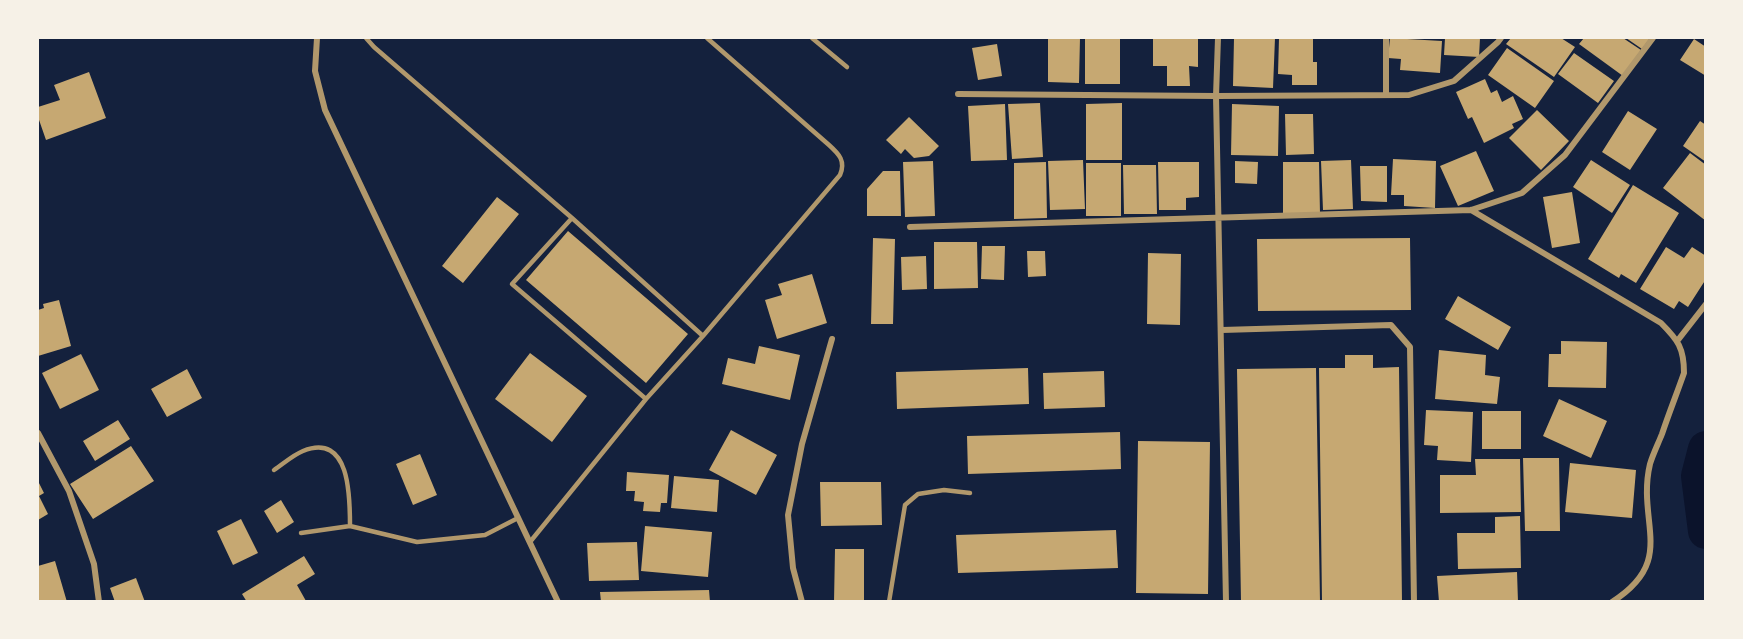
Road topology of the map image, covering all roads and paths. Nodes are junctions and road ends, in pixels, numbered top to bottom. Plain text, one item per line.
1 (317, 38) edge
2 (366, 38) edge
3 (707, 38) edge
4 (812, 38) edge
5 (1218, 38) edge
6 (1386, 38) edge
7 (1501, 38) edge
8 (1653, 38) edge
9 (847, 67) dead end
10 (958, 94) dead end
11 (1386, 95) junction
12 (1216, 96) junction
13 (1471, 210) junction
14 (572, 218) junction
15 (1218, 219) junction
16 (910, 227) dead end
17 (1706, 304) edge
18 (1222, 330) junction
19 (703, 336) junction
20 (832, 339) dead end
21 (1678, 340) junction
22 (646, 399) junction
23 (38, 434) edge
24 (274, 470) dead end
25 (970, 493) dead end
26 (518, 518) junction
27 (350, 526) junction
28 (301, 533) dead end
29 (530, 542) junction
30 (99, 602) edge
31 (558, 602) edge
32 (802, 602) edge
33 (889, 602) edge
34 (1226, 602) edge
35 (1414, 602) edge
36 (1612, 602) edge

1 - 26 street
2 - 14 lane
3 - 19 lane
4 - 9 lane
5 - 12 street
6 - 11 street
7 - 11 street
8 - 13 street
10 - 12 street
11 - 12 street
12 - 15 street
13 - 15 street
13 - 21 street
14 - 19 lane
14 - 22 lane
15 - 16 street
15 - 18 street
17 - 21 street
18 - 34 street
18 - 35 street
19 - 22 lane
20 - 32 street
21 - 36 street
22 - 29 lane
23 - 30 street
24 - 27 lane
25 - 33 lane
26 - 27 lane
26 - 29 street
27 - 28 lane
29 - 31 street

